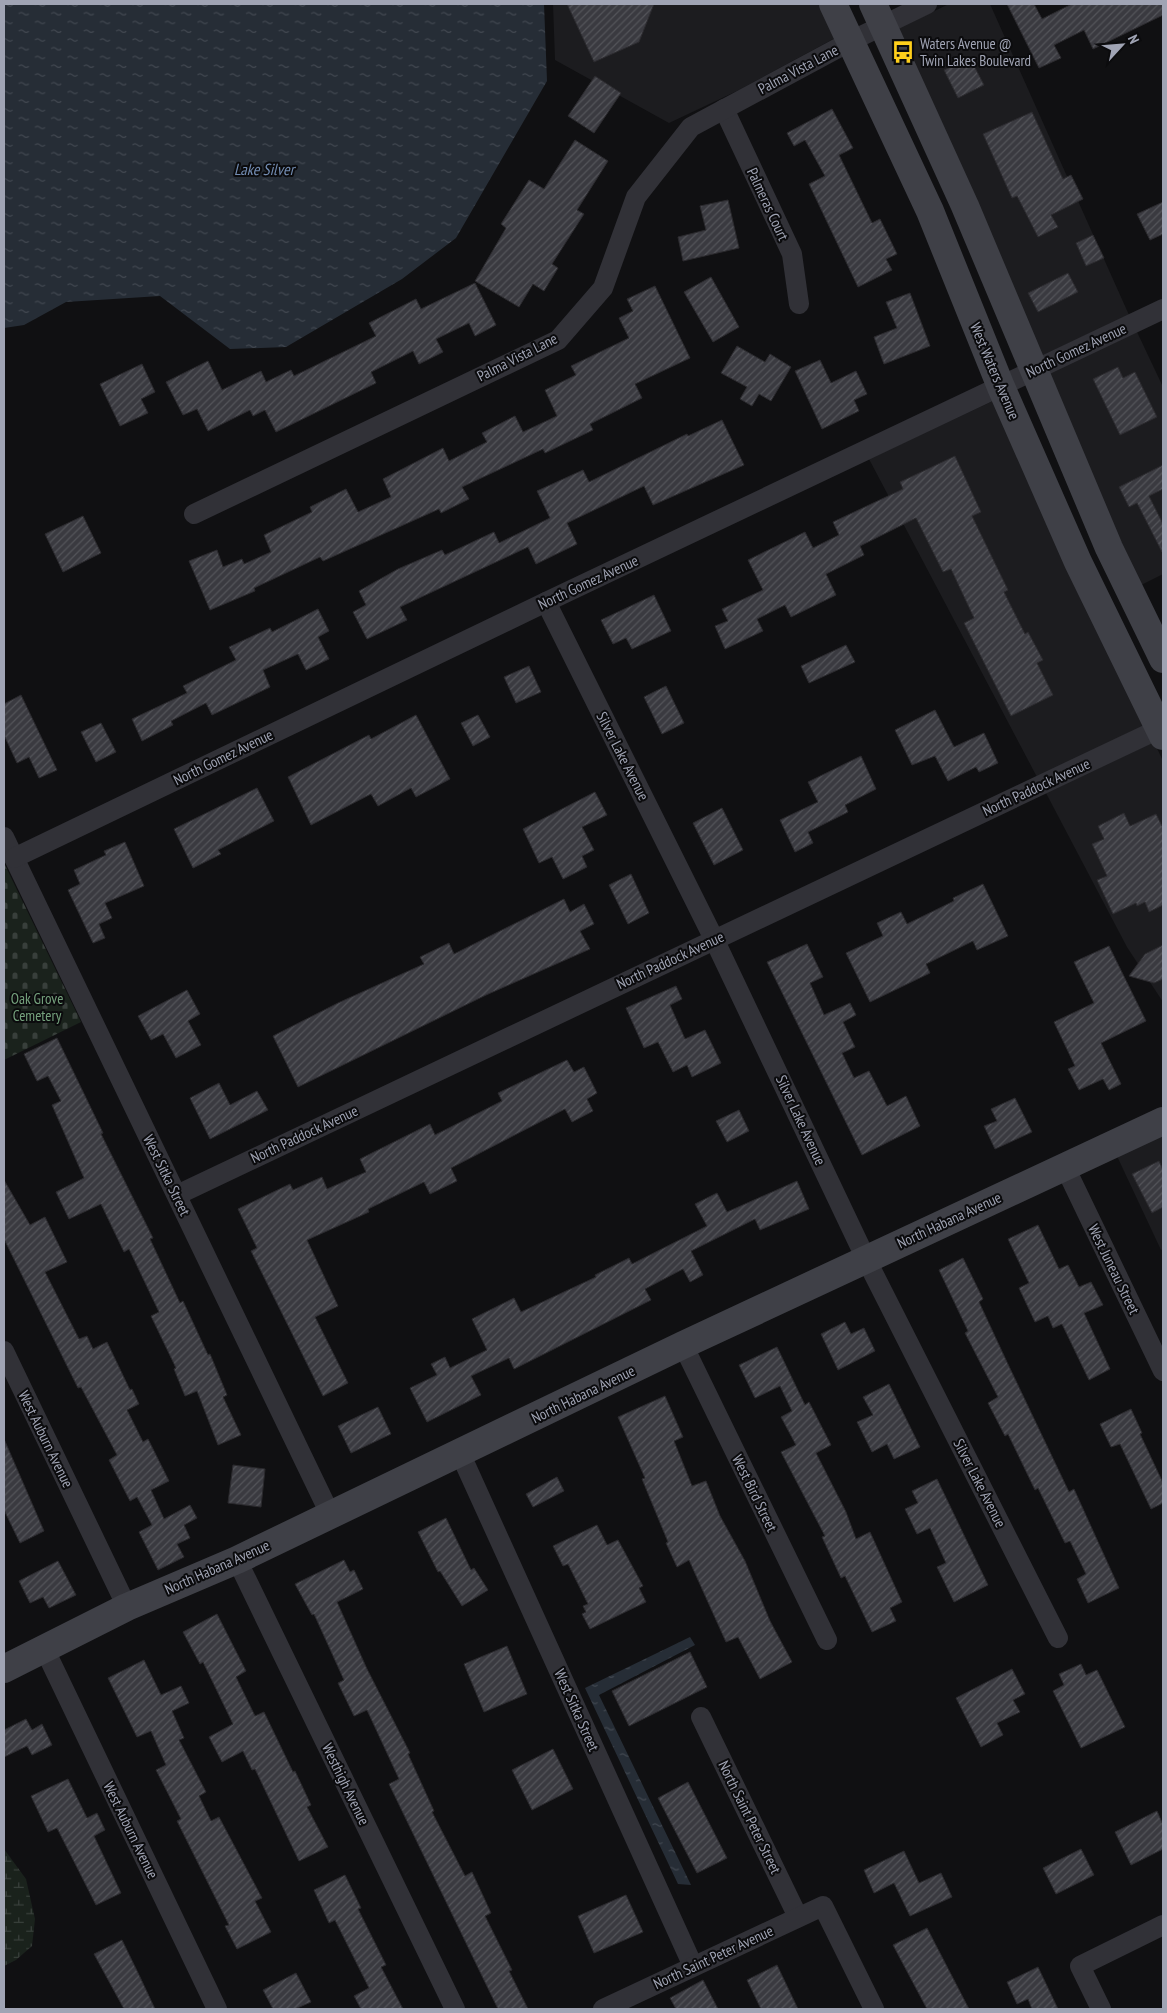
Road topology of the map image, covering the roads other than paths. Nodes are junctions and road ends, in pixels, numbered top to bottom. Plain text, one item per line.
1 (834, 4) edge
2 (927, 4) edge
3 (879, 14) edge
4 (851, 41) junction
5 (724, 109) junction
6 (799, 304) dead end
7 (1163, 309) edge
8 (1032, 370) junction
9 (1001, 387) junction
10 (194, 514) dead end
11 (546, 602) junction
12 (1163, 659) edge
13 (1162, 730) edge
14 (4, 837) edge
15 (14, 858) junction
16 (714, 938) junction
17 (1163, 1121) edge
18 (1065, 1167) junction
19 (177, 1195) junction
20 (866, 1259) junction
21 (683, 1345) junction
22 (4, 1351) edge
23 (1163, 1372) edge
24 (460, 1453) junction
25 (330, 1514) junction
26 (236, 1560) junction
27 (128, 1607) junction
28 (1058, 1638) dead end
29 (827, 1640) dead end
30 (45, 1650) junction
31 (4, 1669) edge
32 (701, 1718) dead end
33 (798, 1917) junction
34 (1163, 1925) edge
35 (693, 1966) junction
36 (642, 2001) edge
37 (217, 2009) edge
38 (455, 2009) edge
39 (603, 2009) edge
40 (874, 2009) edge
41 (1101, 2009) edge

1 - 4 main road, West Waters Avenue
2 - 3 street, Palma Vista Lane
3 - 4 street, Palma Vista Lane
3 - 8 main road
4 - 5 street, Palma Vista Lane
4 - 9 main road, West Waters Avenue
5 - 6 street, Palmeras Court
5 - 10 street, Palma Vista Lane
7 - 8 street, North Gomez Avenue
8 - 9 street, North Gomez Avenue
8 - 12 main road
9 - 11 street, North Gomez Avenue
9 - 13 main road, West Waters Avenue
11 - 15 street, North Gomez Avenue
11 - 16 street, Silver Lake Avenue
13 - 16 street, North Paddock Avenue
14 - 15 street, West Sitka Street
15 - 19 street, West Sitka Street
16 - 19 street, North Paddock Avenue
16 - 20 street, Silver Lake Avenue
17 - 18 main road, North Habana Avenue
18 - 20 main road, North Habana Avenue
18 - 23 street, West Juneau Street
19 - 25 street, West Sitka Street
20 - 21 main road, North Habana Avenue
20 - 28 street, Silver Lake Avenue
21 - 24 main road, North Habana Avenue
21 - 29 street, West Bird Street
22 - 27 street, West Auburn Avenue
24 - 25 main road, North Habana Avenue
24 - 35 street, West Sitka Street
25 - 26 main road, North Habana Avenue
26 - 27 main road, North Habana Avenue
26 - 38 street, Westhigh Avenue
27 - 30 main road, North Habana Avenue
30 - 31 main road, North Habana Avenue
30 - 37 street, West Auburn Avenue
32 - 33 street, North Saint Peter Street
33 - 35 street, North Saint Peter Avenue
33 - 40 street, North Saint Peter Avenue
34 - 41 street
35 - 36 street, North Saint Peter Avenue
36 - 39 street, North Saint Peter Avenue

